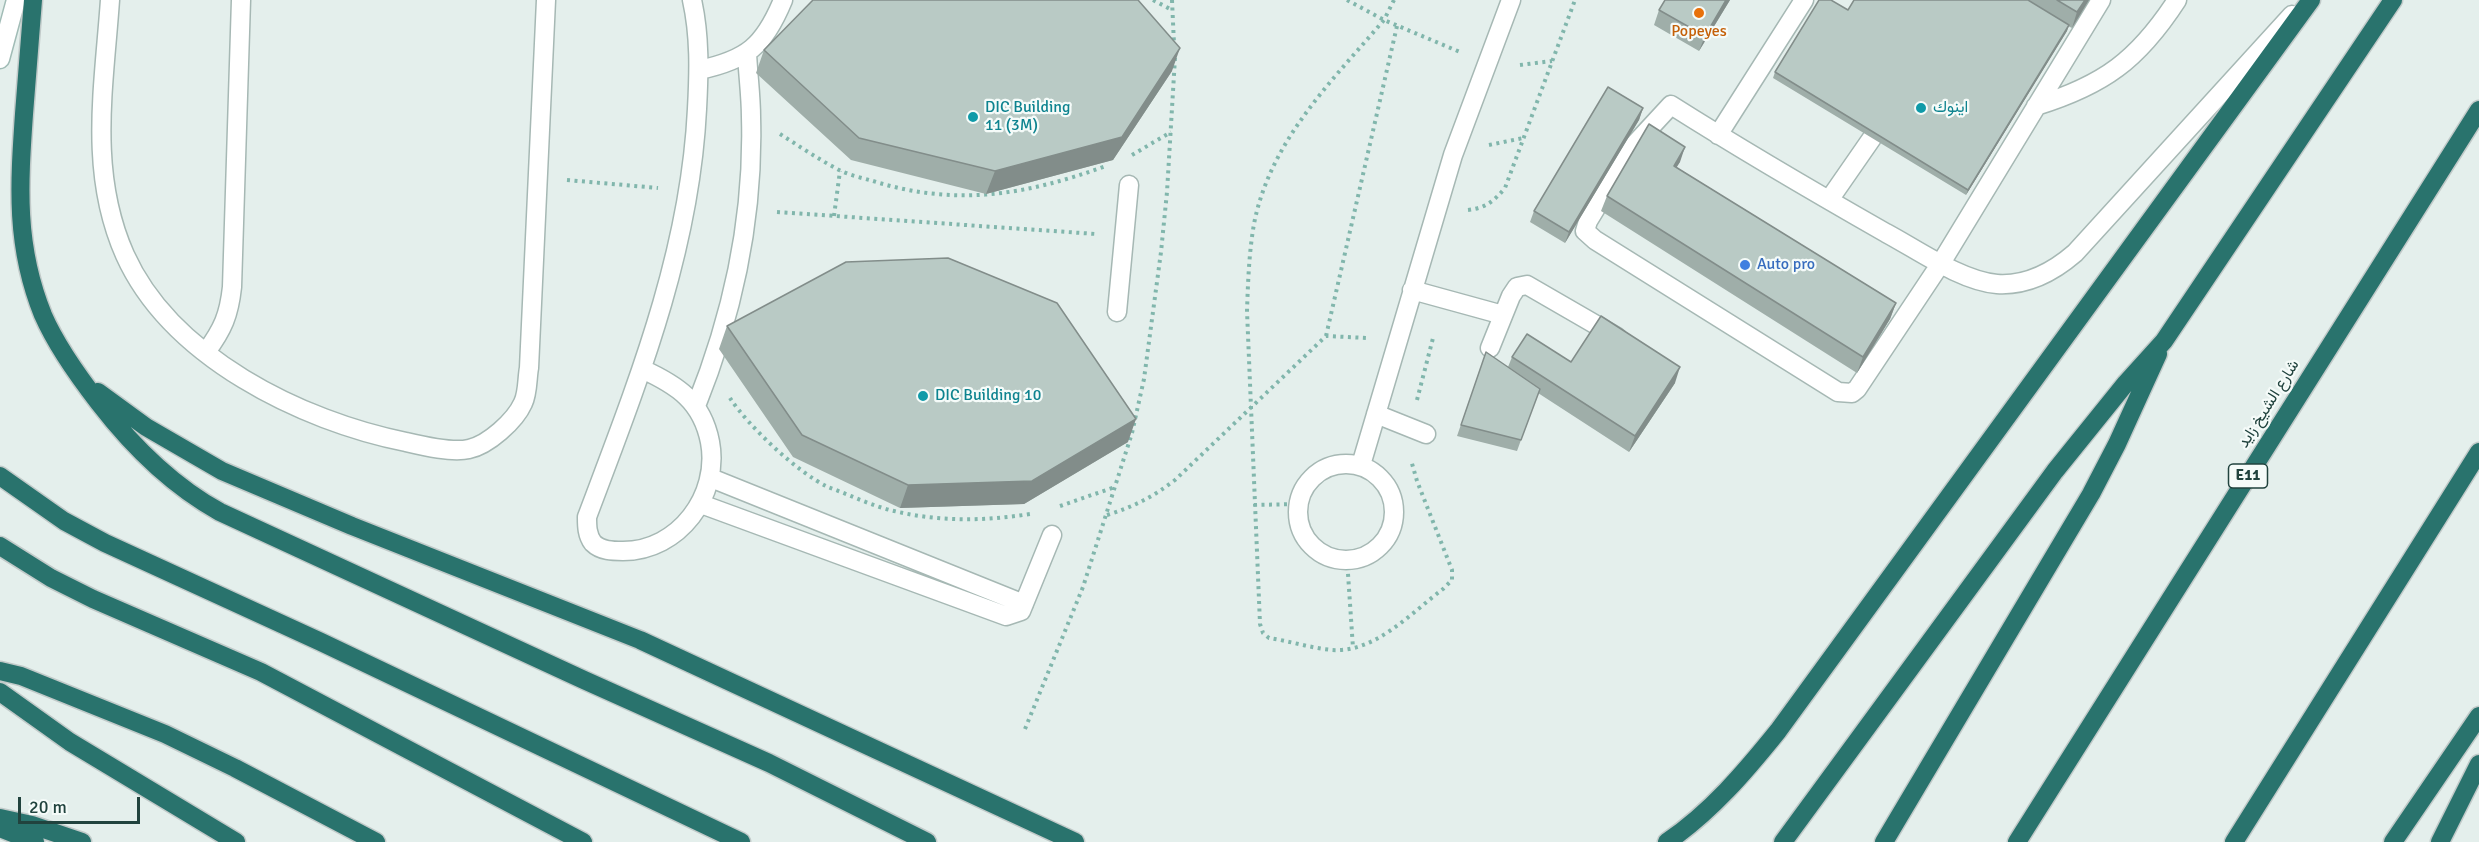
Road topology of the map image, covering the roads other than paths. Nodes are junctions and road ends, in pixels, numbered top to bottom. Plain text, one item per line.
1 (16, 0) edge
2 (33, 0) edge
3 (110, 0) edge
4 (241, 0) edge
5 (546, 0) edge
6 (692, 0) edge
7 (783, 0) edge
8 (1511, 0) edge
9 (1803, 0) edge
10 (2101, 0) edge
11 (2177, 0) edge
12 (2306, 0) edge
13 (2312, 0) edge
14 (2393, 0) edge
15 (747, 53) junction
16 (0, 59) edge
17 (699, 70) junction
18 (2036, 106) junction
19 (2479, 110) edge
20 (1719, 135) junction
21 (1872, 138) edge
22 (1129, 185) dead end
23 (1829, 200) junction
24 (1941, 263) junction
25 (1412, 290) junction
26 (1117, 312) dead end
27 (1503, 315) junction
28 (2164, 341) junction
29 (1491, 348) dead end
30 (1635, 348) edge
31 (206, 352) junction
32 (642, 369) junction
33 (76, 374) junction
34 (696, 406) junction
35 (1376, 414) junction
36 (1426, 434) dead end
37 (2479, 452) edge
38 (1360, 465) junction
39 (0, 476) edge
40 (711, 477) junction
41 (701, 504) junction
42 (1052, 535) dead end
43 (0, 546) edge
44 (1024, 604) junction
45 (0, 671) edge
46 (0, 692) edge
47 (2479, 716) edge
48 (2479, 764) edge
49 (0, 818) edge
50 (0, 828) edge
51 (34, 842) edge
52 (82, 842) edge
53 (236, 842) edge
54 (376, 842) edge
55 (583, 842) edge
56 (741, 842) edge
57 (927, 842) edge
58 (1075, 842) edge
59 (1667, 842) edge
60 (1783, 842) edge
61 (1884, 842) edge
62 (2017, 842) edge
63 (2234, 842) edge
64 (2393, 842) edge
65 (2440, 842) edge

1 - 16 street
2 - 33 highway
3 - 31 street
4 - 31 street
5 - 31 street
6 - 17 street
7 - 15 street
8 - 25 street
9 - 20 street
10 - 18 street
11 - 18 street
12 - 24 street
13 - 59 highway
14 - 28 highway
15 - 17 street
15 - 34 street
17 - 32 street
18 - 24 street
19 - 62 highway, شارع الشيخ زايد / E11
20 - 23 street
20 - 24 street
21 - 23 street
22 - 26 street
23 - 24 street
25 - 27 street
25 - 35 street
27 - 29 street
27 - 30 street
28 - 60 highway
28 - 61 highway
32 - 34 street
32 - 41 street
33 - 57 highway
33 - 58 highway
34 - 40 street
35 - 36 street
35 - 38 street
37 - 63 highway
38 - 38 street
39 - 56 highway
40 - 41 street
40 - 44 street
41 - 44 street
42 - 44 street
43 - 55 highway
45 - 54 highway
46 - 53 highway
47 - 64 highway
48 - 65 highway
49 - 52 highway
50 - 51 highway

